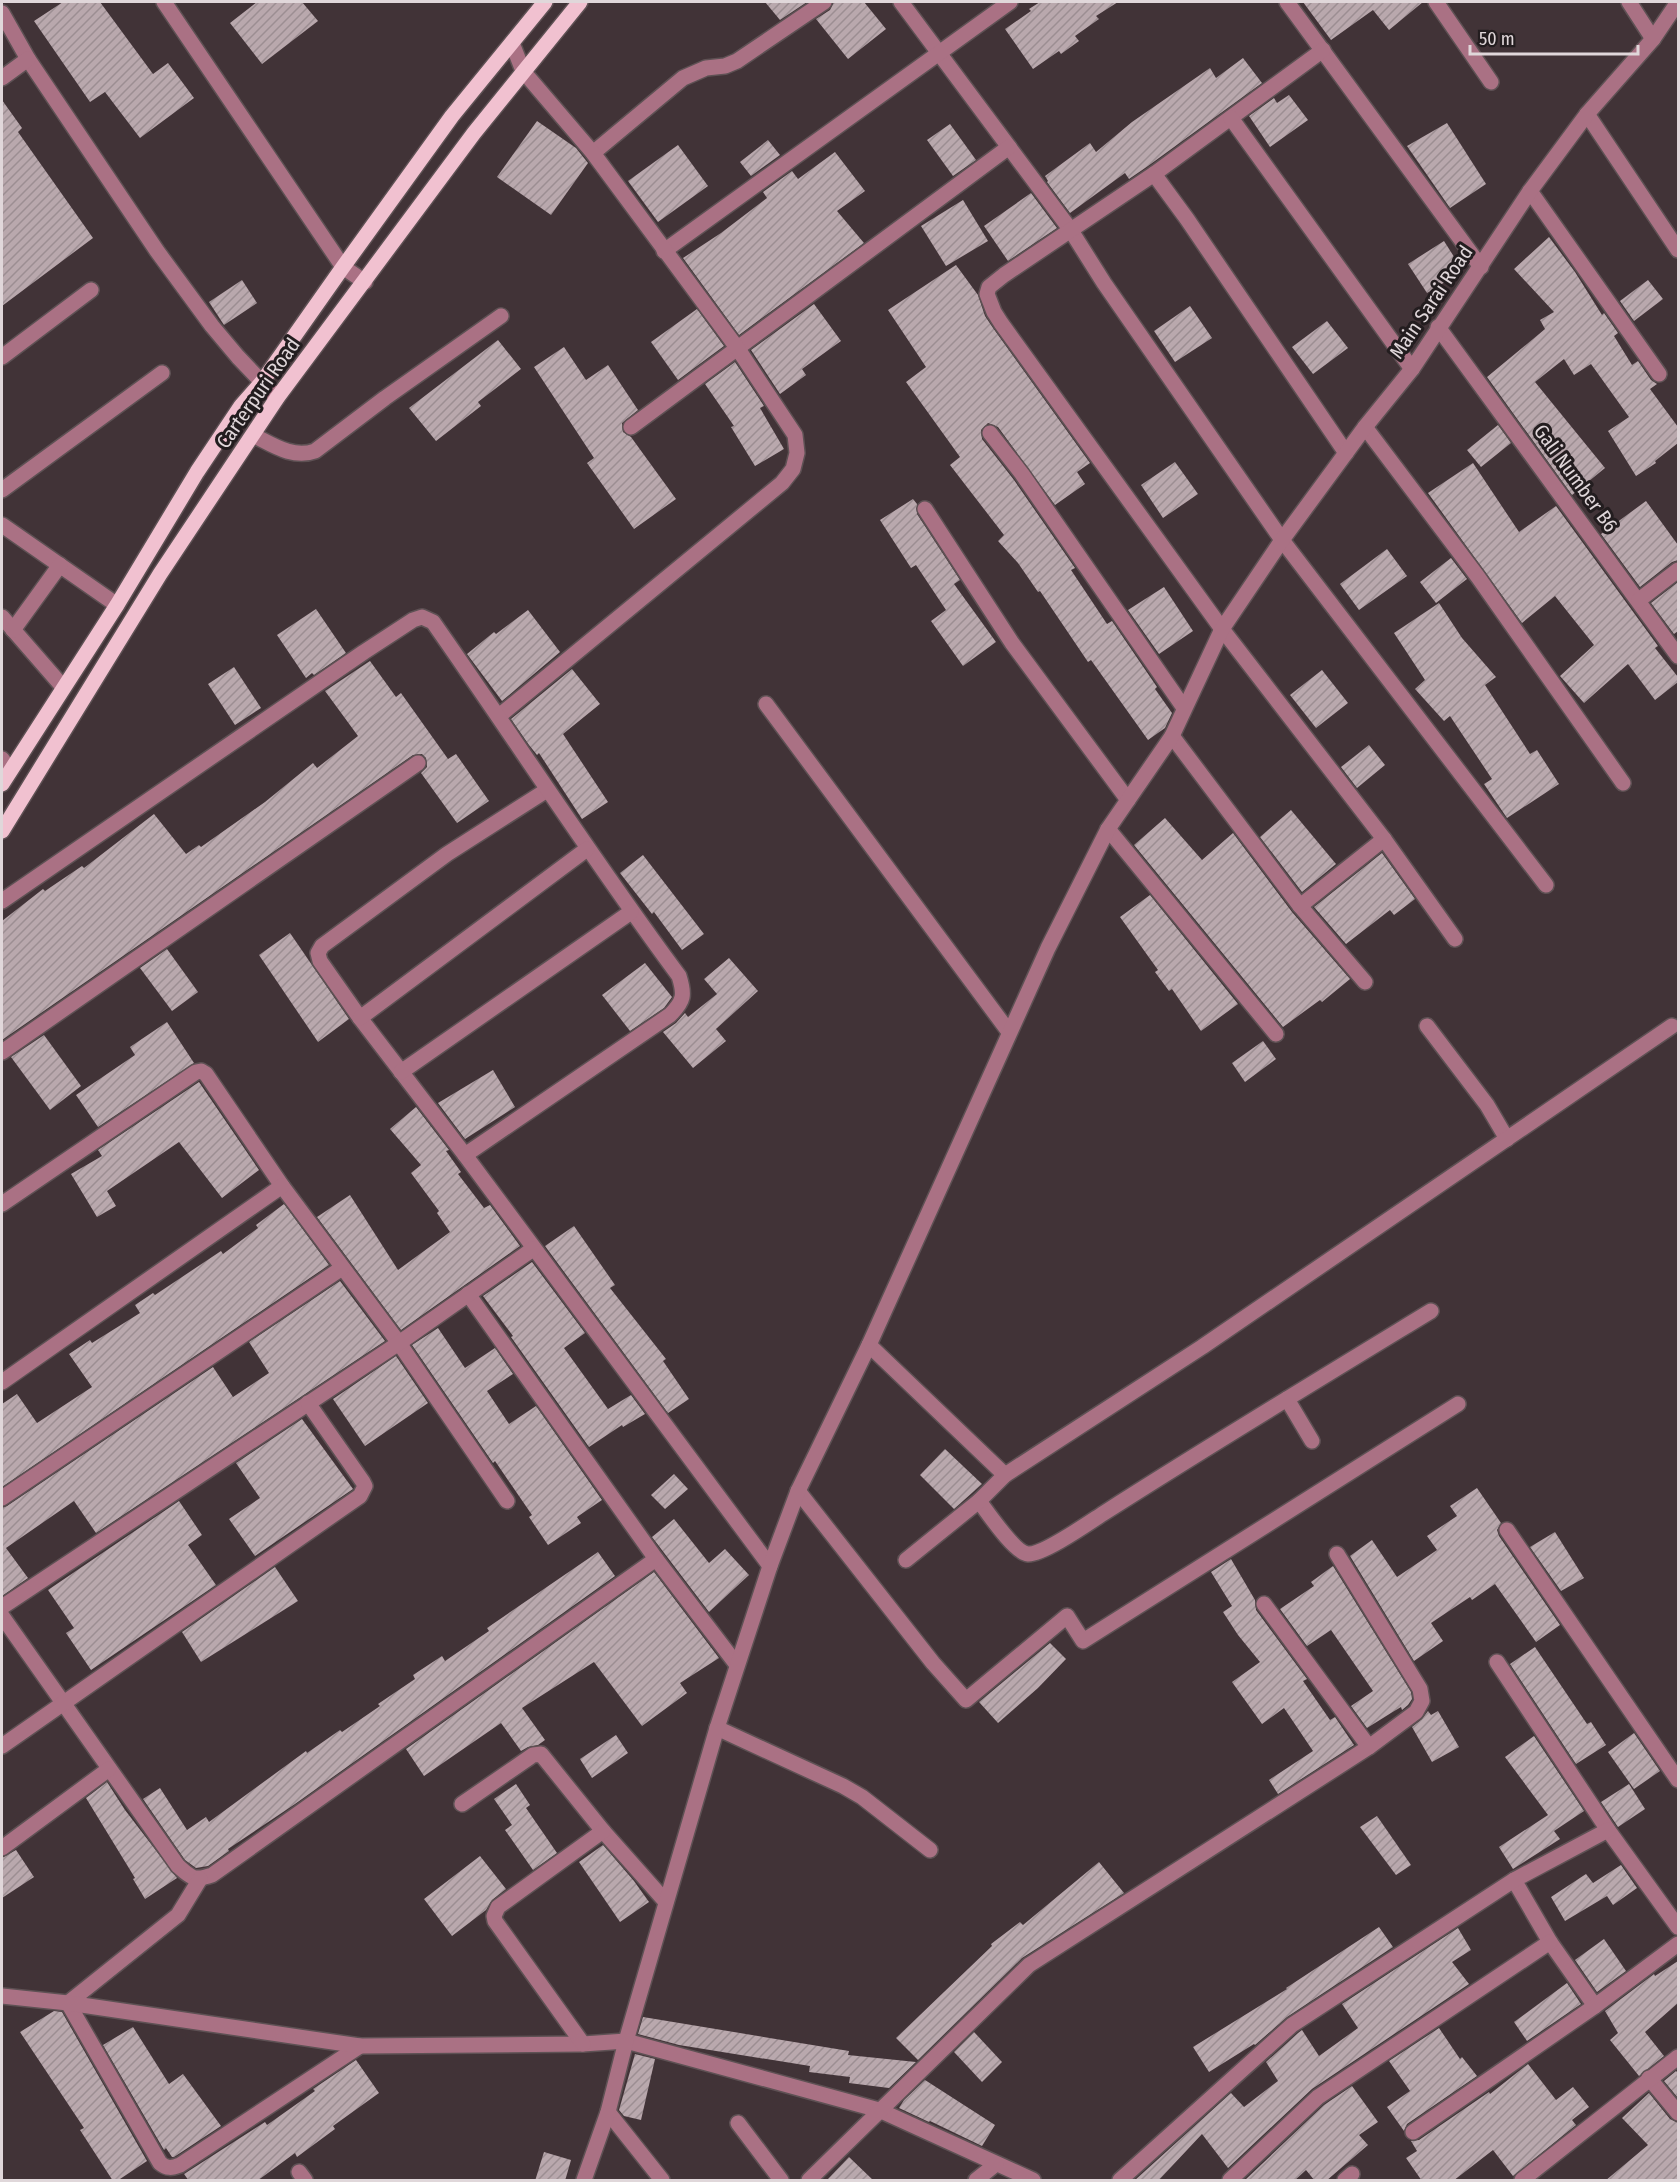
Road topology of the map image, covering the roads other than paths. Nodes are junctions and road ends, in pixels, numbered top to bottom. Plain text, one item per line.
1 (164, 2) edge
2 (545, 2) edge
3 (580, 2) edge
4 (824, 2) edge
5 (901, 2) edge
6 (1010, 2) edge
7 (1287, 2) edge
8 (1436, 2) edge
9 (1629, 2) edge
10 (1678, 2) edge
11 (2, 13) edge
12 (1653, 39) junction
13 (512, 43) junction
14 (1323, 50) junction
15 (939, 53) junction
16 (28, 59) junction
17 (523, 71) junction
18 (2, 78) edge
19 (1491, 82) dead end
20 (1587, 114) junction
21 (1231, 118) junction
22 (1009, 147) junction
23 (593, 153) junction
24 (1154, 174) junction
25 (1530, 191) junction
26 (1070, 229) junction
27 (1678, 250) edge
28 (664, 251) junction
29 (343, 267) junction
30 (1481, 267) junction
31 (364, 282) junction
32 (92, 290) dead end
33 (501, 316) dead end
34 (1438, 327) junction
35 (738, 349) junction
36 (2, 357) edge
37 (1412, 369) junction
38 (162, 373) dead end
39 (1659, 374) dead end
40 (262, 382) junction
41 (277, 398) junction
42 (631, 427) dead end
43 (1365, 427) junction
44 (990, 433) dead end
45 (253, 435) junction
46 (1346, 453) junction
47 (2, 490) edge
48 (925, 509) dead end
49 (2, 525) edge
50 (1282, 540) junction
51 (60, 564) junction
52 (1678, 570) edge
53 (1639, 600) junction
54 (117, 604) junction
55 (2, 617) edge
56 (1222, 629) junction
57 (13, 630) junction
58 (1678, 656) edge
59 (63, 687) junction
60 (766, 704) dead end
61 (1184, 708) junction
62 (499, 716) junction
63 (1172, 736) junction
64 (418, 762) dead end
65 (6, 765) edge
66 (1623, 783) dead end
67 (2, 784) edge
68 (547, 790) junction
69 (1128, 800) junction
70 (1108, 829) junction
71 (2, 831) edge
72 (1384, 839) junction
73 (587, 849) junction
74 (1546, 885) dead end
75 (2, 901) edge
76 (1300, 906) junction
77 (631, 912) junction
78 (1455, 939) dead end
79 (1365, 982) dead end
80 (360, 1018) junction
81 (1427, 1026) dead end
82 (1671, 1026) dead end
83 (1009, 1032) junction
84 (1276, 1034) dead end
85 (2, 1052) edge
86 (401, 1072) junction
87 (1507, 1139) junction
88 (465, 1155) junction
89 (282, 1186) junction
90 (2, 1204) edge
91 (533, 1248) junction
92 (342, 1268) junction
93 (468, 1294) junction
94 (1431, 1311) dead end
95 (399, 1343) junction
96 (869, 1345) junction
97 (2, 1382) edge
98 (1287, 1399) junction
99 (309, 1403) junction
100 (1458, 1404) dead end
101 (1312, 1441) dead end
102 (1005, 1475) junction
103 (798, 1491) junction
104 (2, 1498) edge
105 (507, 1501) dead end
106 (979, 1501) junction
107 (1508, 1530) dead end
108 (1337, 1554) dead end
109 (656, 1559) junction
110 (906, 1560) dead end
111 (770, 1566) junction
112 (1264, 1604) dead end
113 (2, 1607) edge
114 (2, 1616) edge
115 (1497, 1662) dead end
116 (737, 1665) junction
117 (63, 1703) junction
118 (717, 1728) junction
119 (2, 1746) edge
120 (1369, 1747) junction
121 (109, 1769) junction
122 (1678, 1780) edge
123 (462, 1804) dead end
124 (1608, 1830) junction
125 (603, 1831) junction
126 (2, 1848) edge
127 (930, 1850) dead end
128 (200, 1879) junction
129 (1514, 1880) junction
130 (666, 1902) junction
131 (1678, 1927) edge
132 (1550, 1942) junction
133 (1678, 1944) edge
134 (2, 1996) edge
135 (68, 2003) junction
136 (1595, 2006) junction
137 (626, 2041) junction
138 (583, 2044) junction
139 (360, 2046) junction
140 (1678, 2057) edge
141 (1649, 2078) junction
142 (879, 2110) junction
143 (608, 2112) junction
144 (1678, 2113) edge
145 (738, 2123) dead end
146 (1413, 2132) dead end
147 (996, 2164) junction
148 (584, 2181) edge
149 (662, 2181) edge
150 (781, 2181) edge
151 (809, 2181) edge
152 (976, 2181) edge
153 (1033, 2181) edge
154 (1120, 2181) edge
155 (1230, 2181) edge
156 (1522, 2181) edge

1 - 29 street
2 - 13 main road, Carterpuri Road
3 - 17 main road, Carterpuri Road
4 - 23 street
5 - 15 street
6 - 15 street
7 - 14 street
8 - 19 street
9 - 12 street
10 - 12 street, Main Sarai Road
11 - 16 street
12 - 20 street, Main Sarai Road
13 - 17 street
13 - 29 main road, Carterpuri Road
14 - 21 street
14 - 30 street
15 - 22 street
15 - 28 street
16 - 18 street
16 - 40 street
17 - 23 street
17 - 31 main road, Carterpuri Road
20 - 25 street, Main Sarai Road
20 - 27 street
21 - 24 street
21 - 37 street
22 - 26 street
22 - 35 street
23 - 28 street
24 - 26 street
24 - 46 street
25 - 30 street, Main Sarai Road
25 - 39 street
26 - 50 street
26 - 56 street
28 - 35 street
29 - 31 street
29 - 40 main road, Carterpuri Road
30 - 34 street, Main Sarai Road
31 - 41 main road, Carterpuri Road
32 - 36 street
33 - 45 street
34 - 37 street, Main Sarai Road
34 - 53 street, Gali Number B6
35 - 42 street
35 - 62 street
37 - 43 street, Main Sarai Road
38 - 47 street
40 - 41 street
40 - 54 main road, Carterpuri Road
41 - 45 main road, Carterpuri Road
43 - 46 street, Main Sarai Road
43 - 66 street
44 - 61 street
45 - 71 main road, Carterpuri Road
46 - 50 street, Main Sarai Road
48 - 69 street
49 - 51 street
50 - 56 street, Main Sarai Road
50 - 74 street
51 - 54 street
51 - 57 street
52 - 53 street
53 - 58 street, Gali Number B6
54 - 59 main road, Carterpuri Road
55 - 57 street
56 - 61 street, Main Sarai Road
56 - 72 street
57 - 59 street
59 - 65 main road, Carterpuri Road
60 - 83 street
61 - 63 street, Main Sarai Road
62 - 68 street
62 - 75 street
63 - 69 street, Main Sarai Road
63 - 76 street
64 - 85 street
65 - 67 main road, Carterpuri Road
68 - 73 street
68 - 80 street
69 - 70 street, Main Sarai Road
70 - 83 street, Main Sarai Road
70 - 84 street
72 - 76 street
72 - 78 street
73 - 77 street
73 - 80 street
76 - 79 street
77 - 86 street
77 - 88 street
80 - 86 street
81 - 87 street
82 - 87 street
83 - 96 street, Main Sarai Road
86 - 88 street
87 - 102 street
88 - 91 street
89 - 90 street
89 - 92 street
89 - 97 street
91 - 93 street
91 - 111 street
92 - 95 street
92 - 104 street
93 - 95 street
93 - 109 street
94 - 98 street
95 - 99 street
95 - 105 street
96 - 102 street
96 - 103 street, Main Sarai Road
98 - 101 street
98 - 106 street
99 - 113 street
99 - 117 street
100 - 103 street
102 - 106 street
103 - 111 street, Main Sarai Road
106 - 110 street
107 - 122 street
108 - 120 street
109 - 116 street
109 - 128 street
111 - 116 street, Main Sarai Road
112 - 120 street
114 - 117 street
115 - 124 street
116 - 118 street, Main Sarai Road
117 - 119 street
117 - 121 street
118 - 127 street
118 - 130 street, Main Sarai Road
120 - 142 street
121 - 126 street
121 - 128 street
123 - 125 street
124 - 129 street
124 - 131 street
125 - 130 street
125 - 138 street
128 - 135 street
129 - 132 street
129 - 154 street
130 - 137 street, Main Sarai Road
132 - 136 street
132 - 155 street
133 - 136 street
134 - 135 street
135 - 139 street
135 - 139 street
136 - 146 street
137 - 138 street
137 - 142 street
137 - 143 street, Main Sarai Road
138 - 139 street
140 - 141 street
141 - 144 street
141 - 156 street
142 - 147 street
142 - 151 street
143 - 148 street, Main Sarai Road
143 - 149 street
145 - 150 street
147 - 152 street
147 - 153 street

